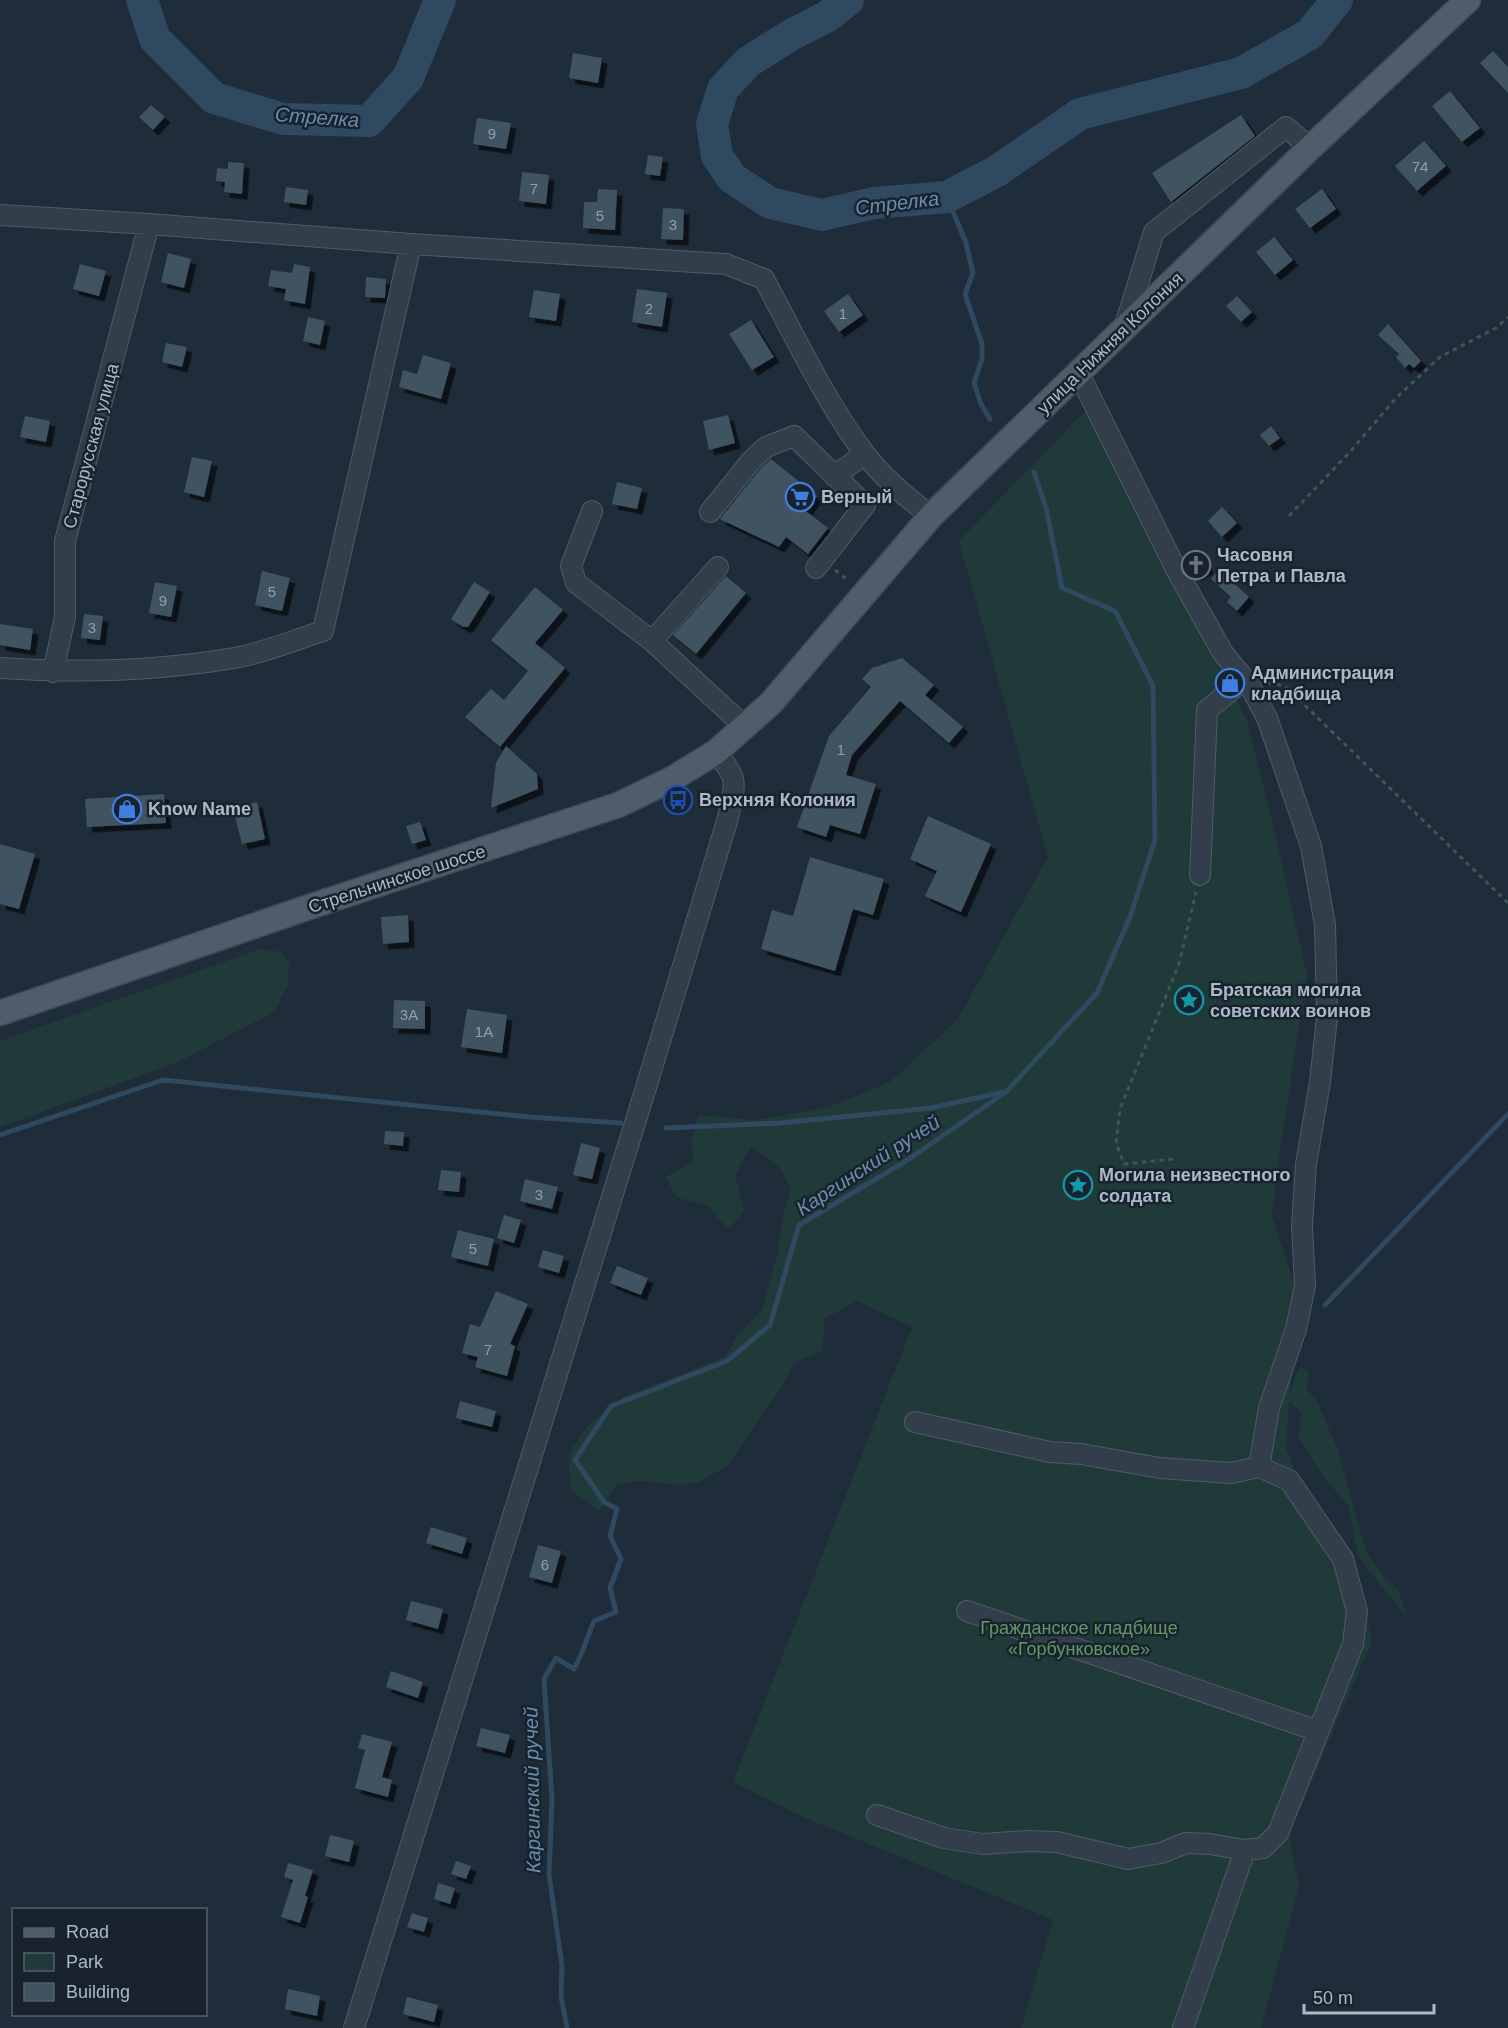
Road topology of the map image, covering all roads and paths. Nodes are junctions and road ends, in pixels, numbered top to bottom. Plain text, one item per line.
1 (1468, 0) edge
2 (1310, 148) junction
3 (0, 214) edge
4 (149, 224) junction
5 (411, 244) junction
6 (1508, 317) edge
7 (1124, 329) junction
8 (1078, 372) junction
9 (865, 454) junction
10 (834, 476) junction
11 (592, 511) dead end
12 (710, 512) dead end
13 (931, 516) junction
14 (1289, 516) dead end
15 (718, 567) dead end
16 (816, 568) dead end
17 (652, 641) junction
18 (0, 668) edge
19 (53, 672) junction
20 (1245, 679) junction
21 (771, 703) joint
22 (746, 727) junction
23 (716, 752) junction
24 (1200, 875) joint
25 (1508, 903) edge
26 (0, 1013) edge
27 (1173, 1159) dead end
28 (915, 1422) dead end
29 (1259, 1467) junction
30 (967, 1611) dead end
31 (1318, 1731) junction
32 (877, 1815) dead end
33 (1245, 1850) junction
34 (354, 2028) edge
35 (1183, 2028) edge

1 - 2 main road, улица Нижняя Колония
2 - 7 main road, улица Нижняя Колония
2 - 7 street
3 - 4 street
4 - 5 street
4 - 19 street, Старорусская улица
5 - 9 street
5 - 19 street
6 - 14 path
7 - 8 main road, улица Нижняя Колония
8 - 13 main road, улица Нижняя Колония
8 - 20 street
9 - 10 street
9 - 13 street
10 - 12 street
10 - 16 street
11 - 17 street
13 - 21 main road, улица Нижняя Колония
15 - 17 street
17 - 22 street
18 - 19 street
20 - 24 street
20 - 25 path
20 - 29 street
21 - 22 main road, Стрельнинское шоссе
22 - 23 main road, Стрельнинское шоссе
23 - 26 main road, Стрельнинское шоссе
23 - 34 street
24 - 27 path
28 - 29 street
29 - 31 street
30 - 31 street
31 - 33 street
32 - 33 street
33 - 35 street

